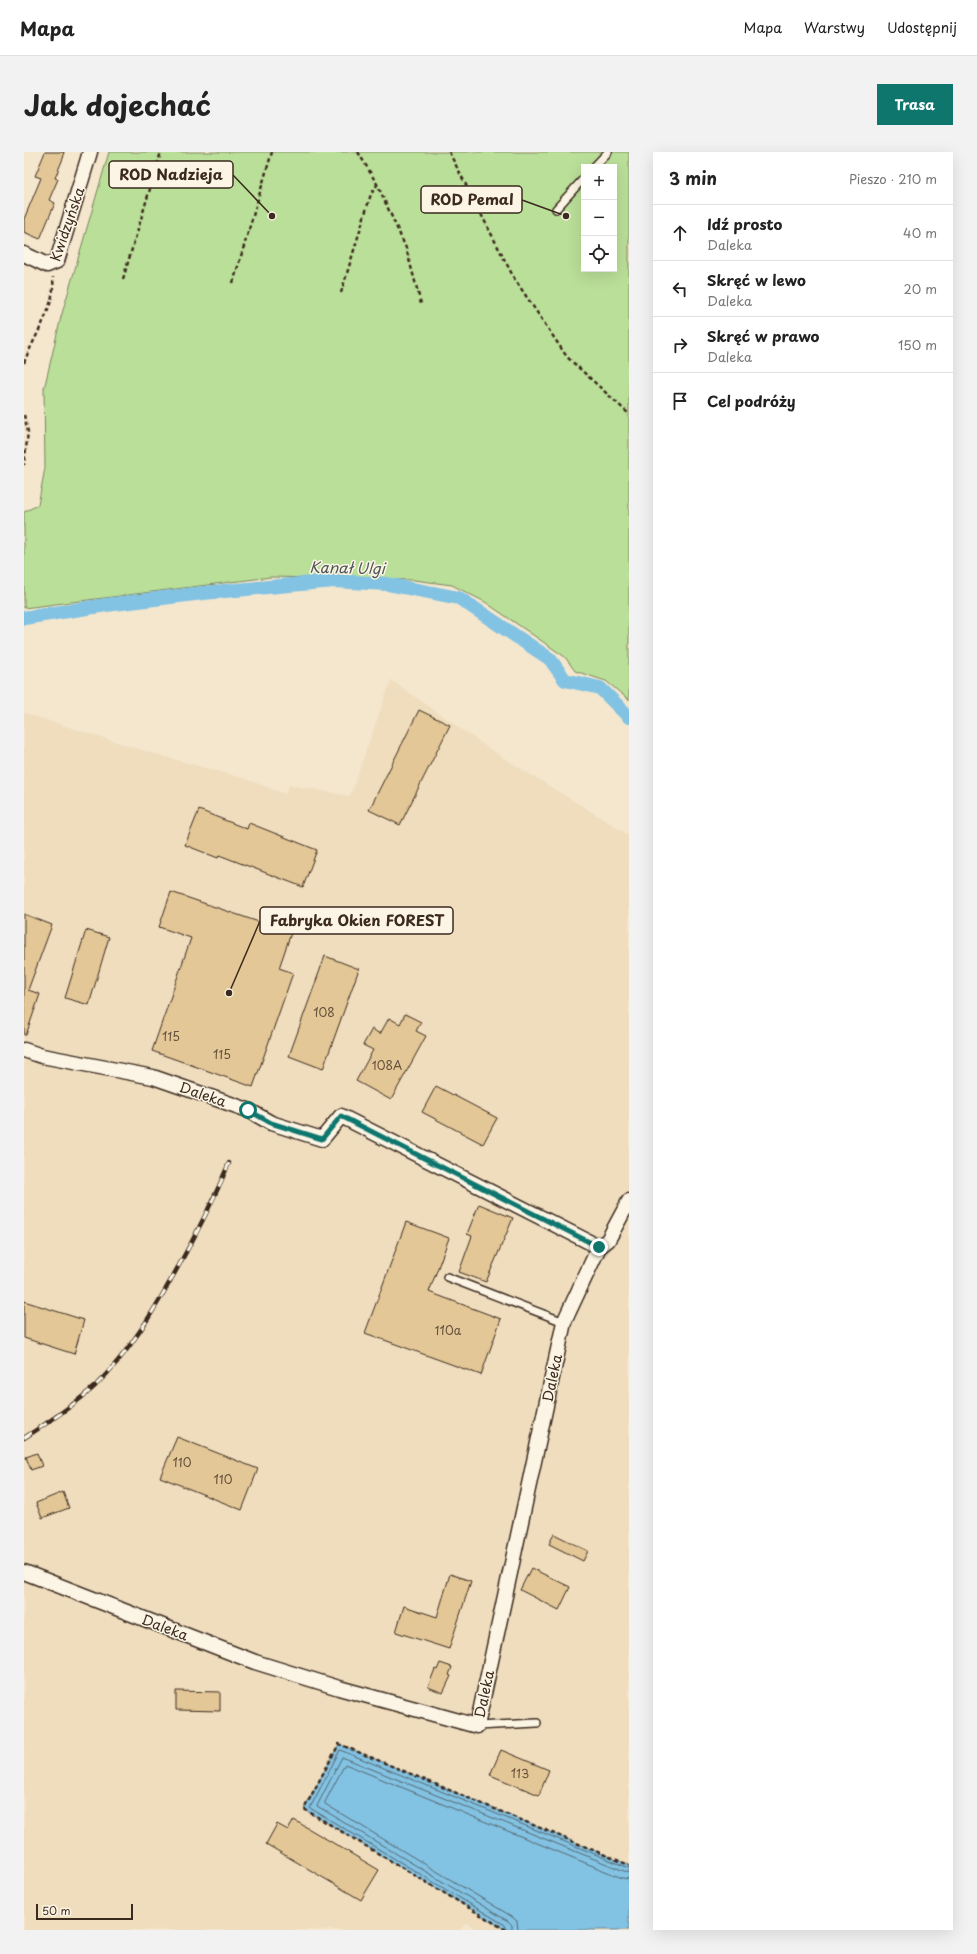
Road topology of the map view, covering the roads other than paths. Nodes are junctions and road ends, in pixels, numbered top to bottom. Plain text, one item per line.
1 (90, 152) edge
2 (608, 152) edge
3 (597, 164) edge
4 (581, 181) edge
5 (556, 209) dead end
6 (24, 254) edge
7 (24, 1050) edge
8 (629, 1201) edge
9 (599, 1247) junction
10 (447, 1277) dead end
11 (564, 1322) junction
12 (24, 1572) edge
13 (537, 1723) dead end
14 (477, 1726) junction

1 - 6 street, Kwidzyńska
2 - 3 lane
4 - 5 lane
7 - 9 street, Daleka
8 - 9 street, Daleka
9 - 11 street, Daleka
10 - 11 lane
11 - 14 street, Daleka
12 - 14 street, Daleka
13 - 14 lane

